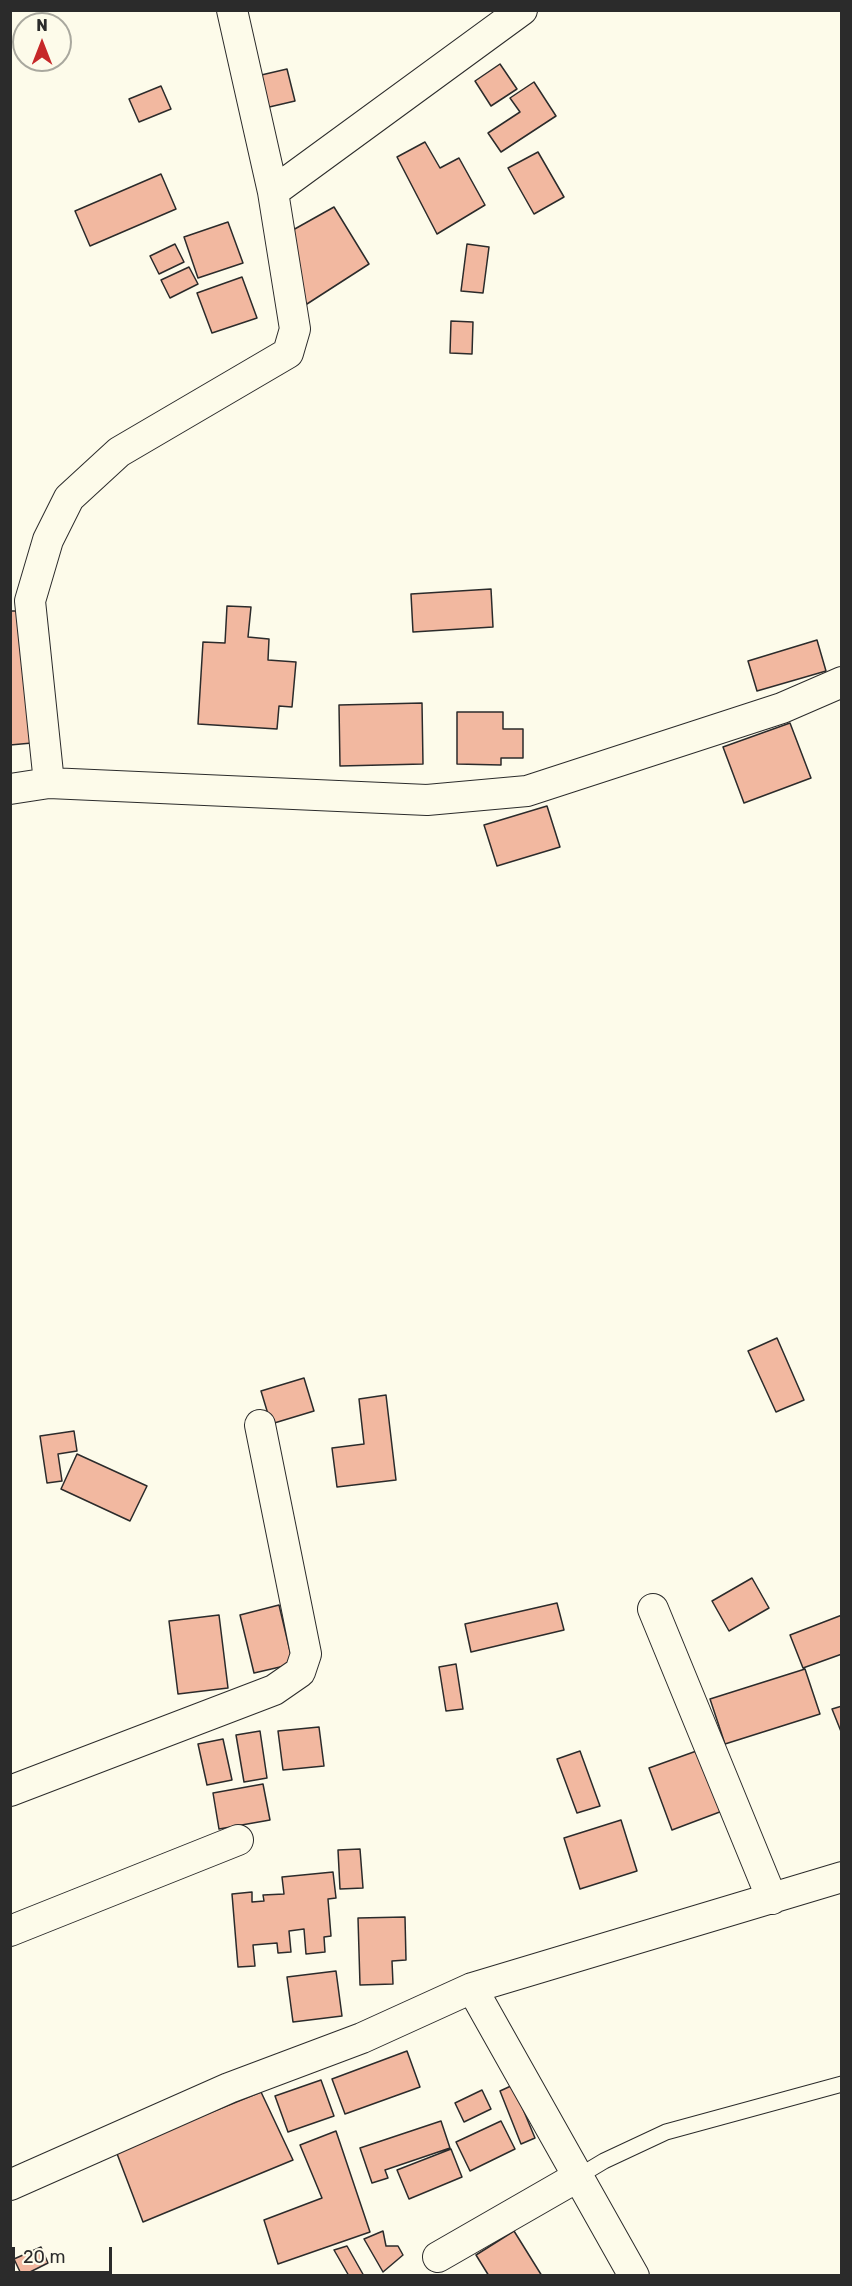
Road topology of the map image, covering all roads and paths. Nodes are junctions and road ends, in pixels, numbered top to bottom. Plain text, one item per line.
1 (232, 10) edge
2 (522, 10) edge
3 (273, 192) junction
4 (842, 682) edge
5 (49, 783) junction
6 (10, 789) edge
7 (260, 1425) dead end
8 (653, 1609) dead end
9 (10, 1791) edge
10 (238, 1840) dead end
11 (842, 1877) edge
12 (772, 1899) junction
13 (10, 1931) edge
14 (472, 1988) junction
15 (842, 2084) edge
16 (579, 2176) junction
17 (10, 2185) edge
18 (438, 2257) dead end
19 (634, 2276) edge

1 - 3 street
2 - 3 street
3 - 5 street
4 - 5 street
5 - 6 street
7 - 9 street
8 - 12 street
10 - 13 street
11 - 12 street
12 - 14 street
14 - 16 street
14 - 17 street
15 - 16 lane
16 - 18 street
16 - 19 street

